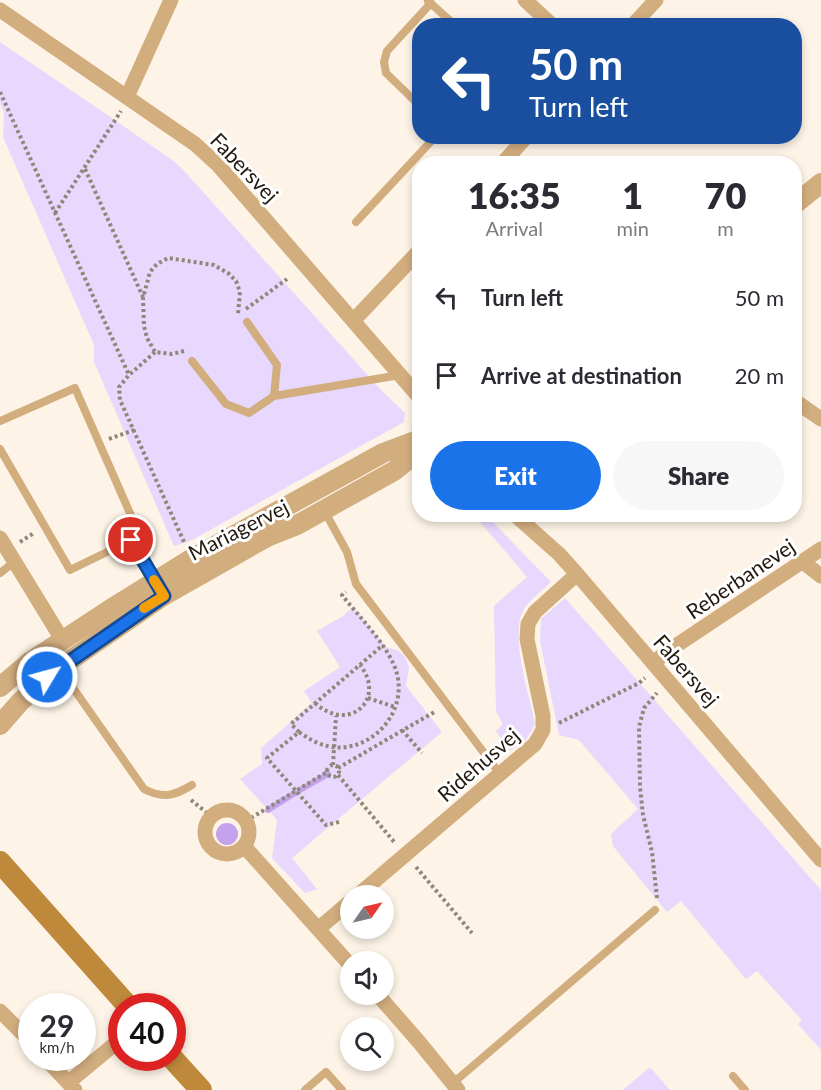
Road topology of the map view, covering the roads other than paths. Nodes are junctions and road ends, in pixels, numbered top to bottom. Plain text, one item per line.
1 (171, 0) edge
2 (525, 0) edge
3 (656, 0) edge
4 (429, 1) edge
5 (0, 10) edge
6 (415, 18) edge
7 (447, 18) edge
8 (544, 18) edge
9 (639, 18) edge
10 (412, 21) edge
11 (127, 97) junction
12 (412, 98) edge
13 (429, 144) edge
14 (520, 144) edge
15 (417, 156) edge
16 (509, 156) edge
17 (412, 162) edge
18 (821, 183) edge
19 (802, 198) edge
20 (356, 222) dead end
21 (412, 258) edge
22 (354, 320) junction
23 (247, 322) road end
24 (192, 361) road end
25 (400, 375) junction
26 (412, 389) edge
27 (274, 396) junction
28 (802, 406) edge
29 (821, 419) edge
30 (0, 421) edge
31 (412, 442) edge
32 (0, 449) edge
33 (412, 456) edge
34 (324, 510) junction
35 (523, 522) edge
36 (0, 538) edge
37 (131, 540) junction
38 (821, 549) edge
39 (14, 562) junction
40 (803, 562) junction
41 (0, 573) edge
42 (577, 574) junction
43 (821, 576) edge
44 (159, 588) junction
45 (63, 641) junction
46 (656, 665) junction
47 (59, 668) junction
48 (0, 687) edge
49 (0, 725) edge
50 (500, 774) junction
51 (192, 785) dead end
52 (244, 846) junction
53 (821, 860) edge
54 (0, 862) edge
55 (370, 885) edge
56 (340, 910) edge
57 (656, 910) road end
58 (318, 929) junction
59 (340, 954) edge
60 (116, 993) edge
61 (386, 1005) edge
62 (0, 1011) edge
63 (18, 1030) edge
64 (108, 1051) edge
65 (58, 1071) edge
66 (184, 1071) edge
67 (733, 1076) dead end
68 (72, 1086) edge
69 (455, 1087) edge
70 (201, 1090) edge
71 (305, 1090) edge
72 (342, 1090) edge
73 (745, 1090) edge

1 - 11 street
2 - 8 street
3 - 9 street
4 - 6 lane
4 - 7 lane
5 - 11 street, Fabersvej
10 - 12 lane
11 - 22 street, Fabersvej
13 - 15 lane
14 - 16 street
17 - 20 lane
18 - 19 street
21 - 22 street
22 - 25 street, Fabersvej
23 - 27 lane
24 - 27 lane
25 - 26 street, Fabersvej
25 - 27 lane
28 - 29 street
30 - 37 lane
31 - 44 street, Mariagervej
32 - 37 lane
33 - 34 street, Mariagervej
34 - 44 street, Mariagervej
34 - 50 lane
35 - 42 street, Fabersvej
36 - 39 street
37 - 44 lane
38 - 40 street, Reberbanevej
39 - 41 lane
39 - 45 street
40 - 43 street
40 - 46 street, Reberbanevej
42 - 46 street, Fabersvej
42 - 50 street, Ridehusvej
44 - 45 street, Mariagervej
44 - 47 street, Mariagervej
45 - 48 street, Mariagervej
46 - 53 street, Fabersvej
47 - 49 street, Mariagervej
47 - 51 lane
50 - 55 street, Ridehusvej
52 - 52 street
52 - 58 street
54 - 60 main road
56 - 58 street
57 - 69 lane
58 - 59 street
61 - 69 street
62 - 63 street
64 - 68 street
65 - 68 street
66 - 70 main road
67 - 73 lane
71 - 72 lane

